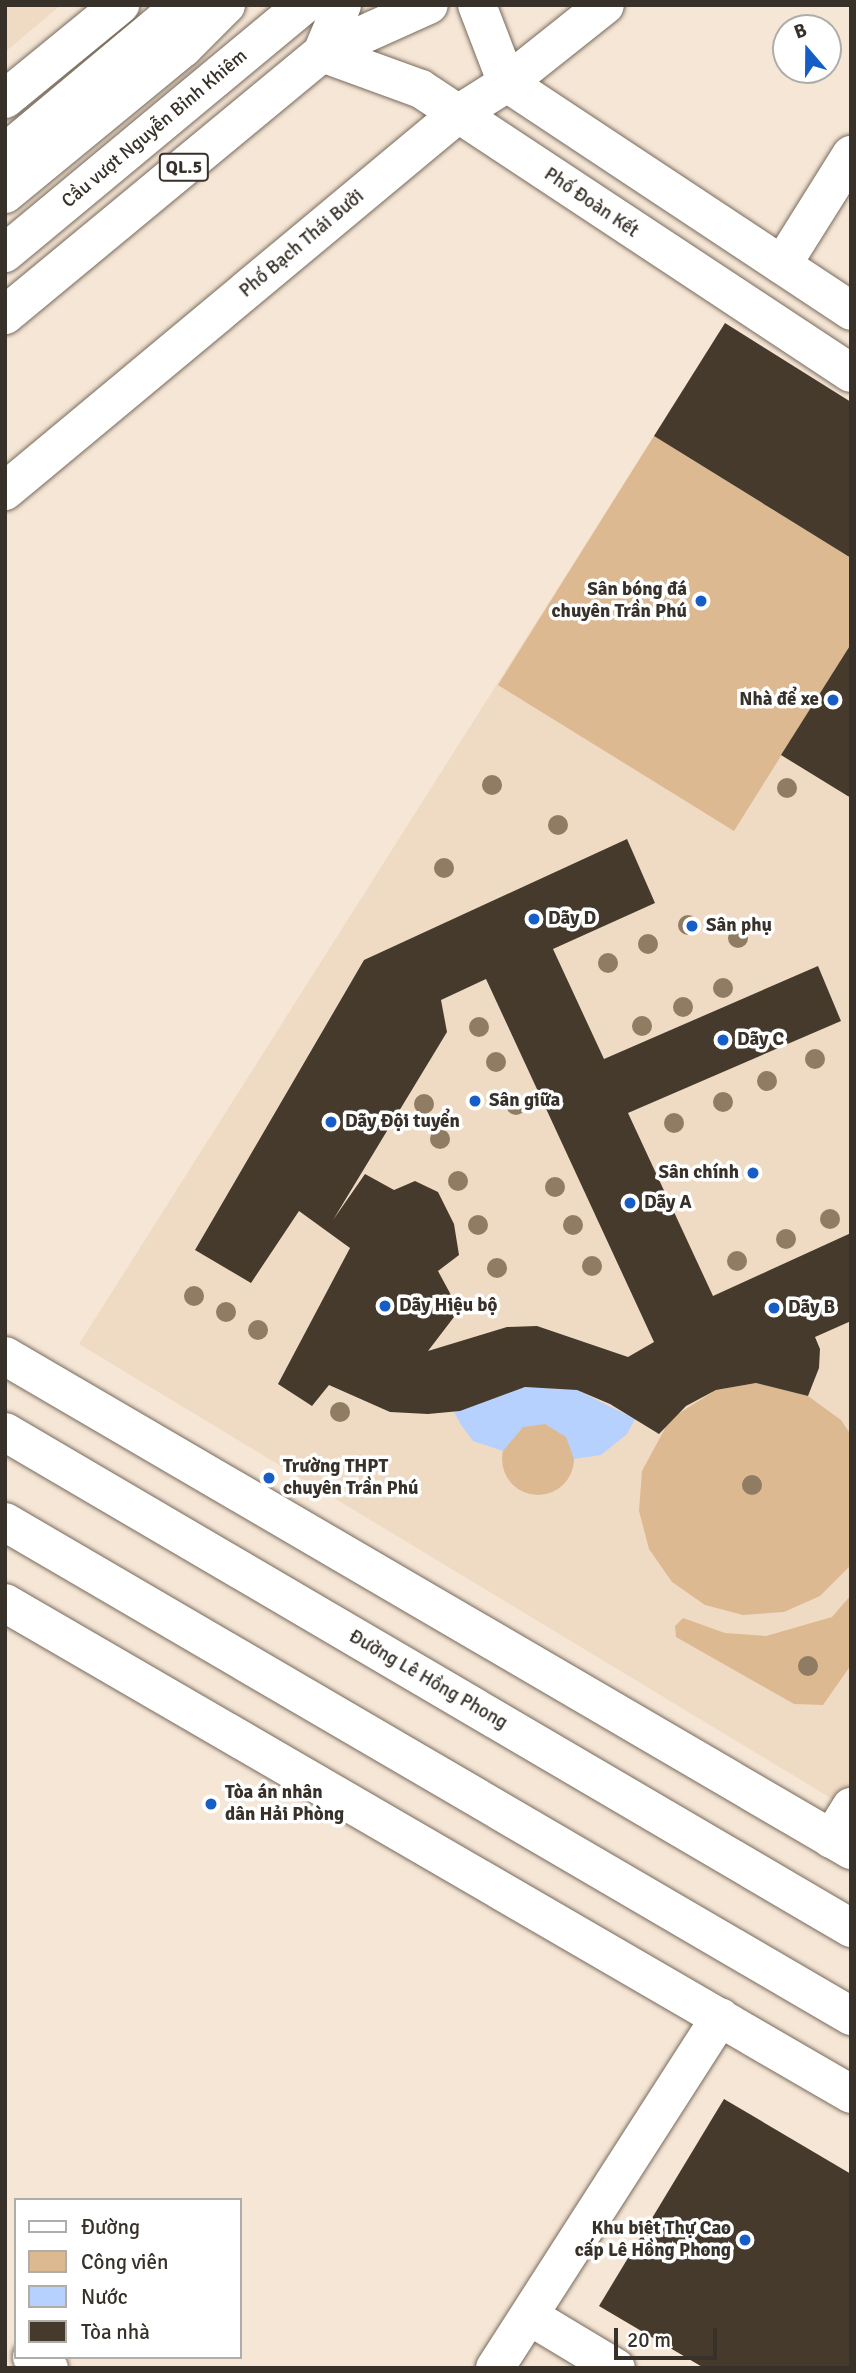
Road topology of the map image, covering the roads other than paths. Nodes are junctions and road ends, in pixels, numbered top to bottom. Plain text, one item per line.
1 (120, 5) edge
2 (182, 5) edge
3 (226, 5) edge
4 (304, 5) edge
5 (342, 5) edge
6 (429, 5) edge
7 (477, 5) edge
8 (605, 5) edge
9 (322, 53) junction
10 (507, 83) junction
11 (5, 99) edge
12 (458, 114) junction
13 (5, 153) edge
14 (851, 155) edge
15 (5, 194) edge
16 (5, 253) edge
17 (782, 265) junction
18 (851, 311) edge
19 (5, 314) edge
20 (851, 373) edge
21 (5, 491) edge
22 (5, 1356) edge
23 (5, 1432) edge
24 (5, 1522) edge
25 (5, 1603) edge
26 (844, 1832) edge
27 (851, 1928) edge
28 (851, 2016) edge
29 (720, 2017) junction
30 (851, 2094) edge
31 (531, 2317) junction
32 (495, 2368) edge
33 (616, 2368) edge

1 - 11 main road
2 - 13 main road
3 - 15 main road
4 - 16 main road, Cầu vượt Nguyễn Bỉnh Khiêm / QL.5
5 - 9 main road, QL.5
6 - 9 main road
7 - 10 main road
8 - 10 main road, Phố Bạch Thái Bưởi
9 - 12 main road, Phố Đoàn Kết
9 - 19 main road, QL.5
10 - 12 main road, Phố Bạch Thái Bưởi
10 - 17 main road
12 - 20 main road, Phố Đoàn Kết
12 - 21 main road, Phố Bạch Thái Bưởi
14 - 17 main road
17 - 18 main road
22 - 26 main road
23 - 27 main road, Đường Lê Hồng Phong
24 - 28 main road
25 - 29 main road
29 - 30 main road
29 - 31 main road
31 - 32 main road
31 - 33 main road

